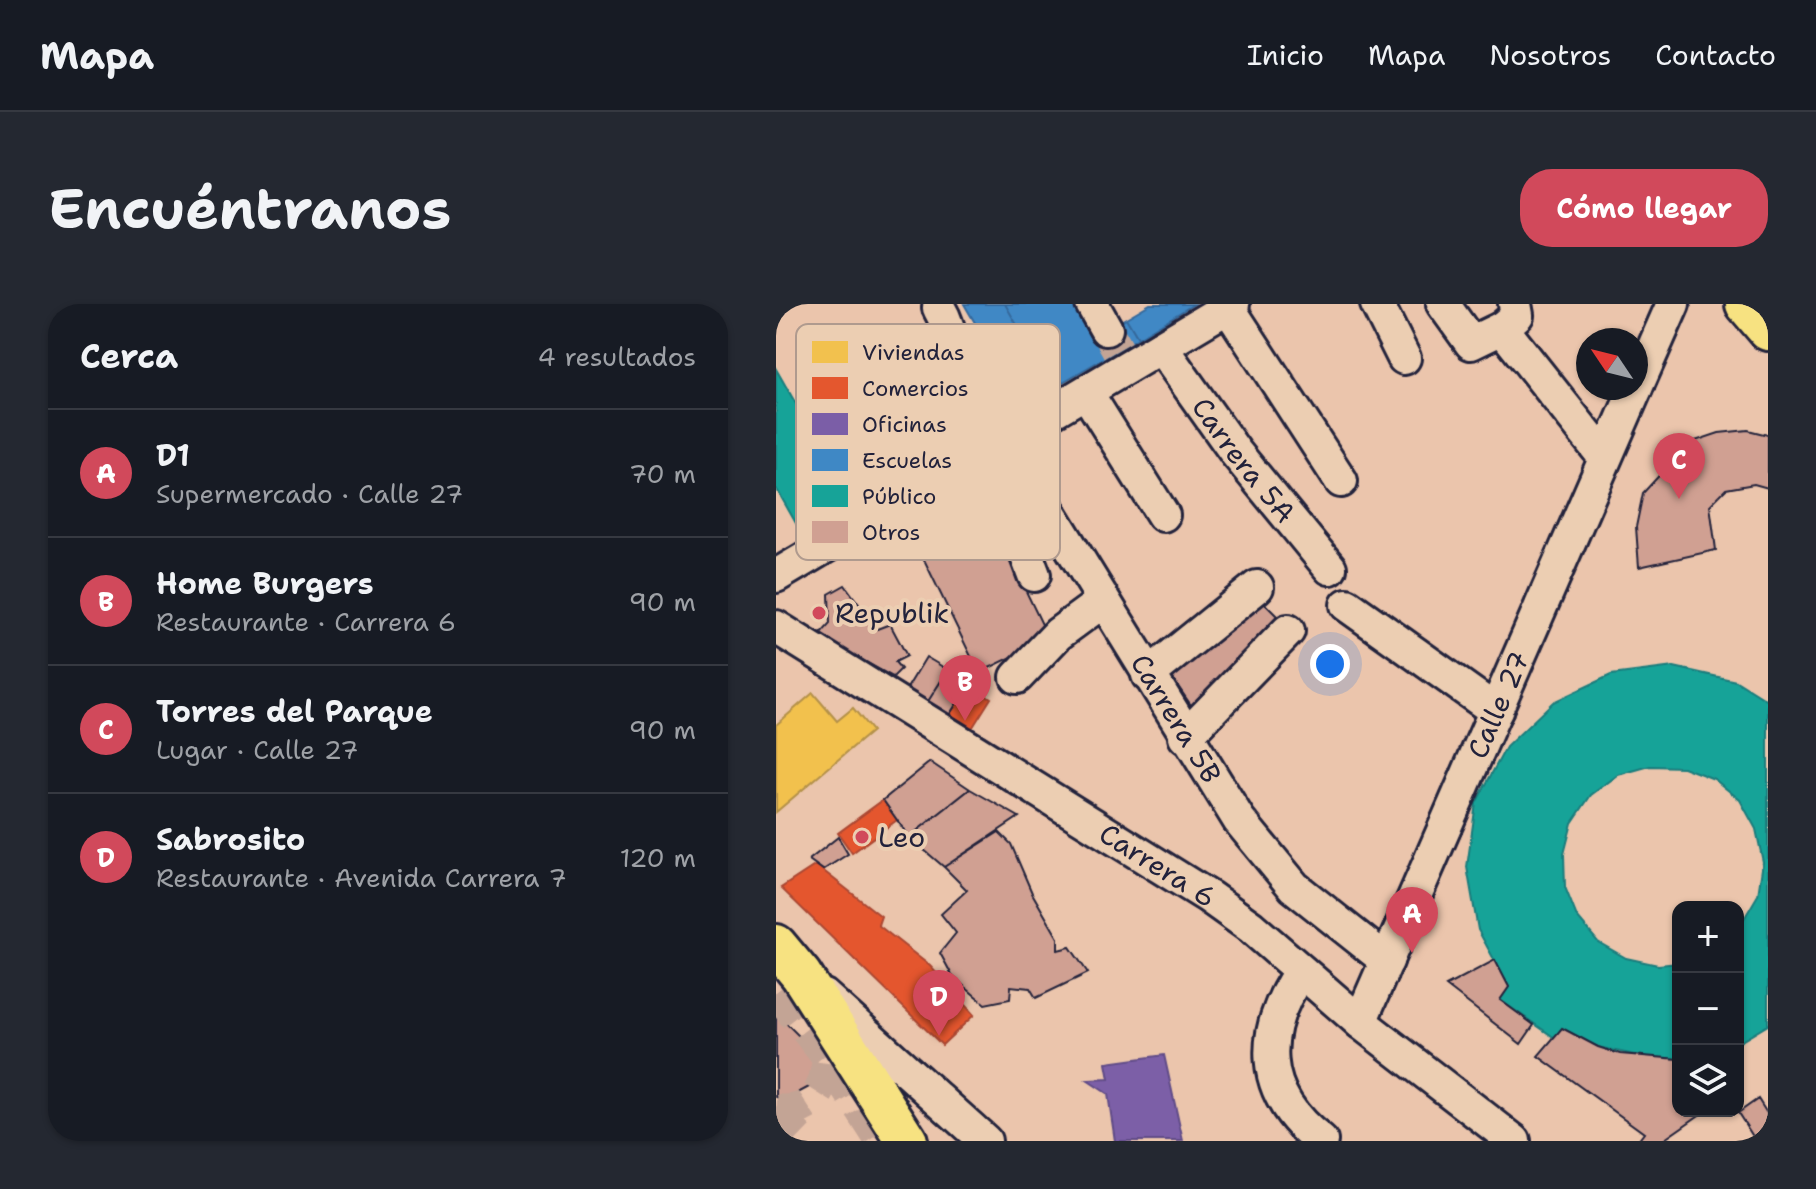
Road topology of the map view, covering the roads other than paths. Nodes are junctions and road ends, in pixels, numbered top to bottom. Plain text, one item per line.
1 (1377, 304) edge
2 (1443, 304) edge
3 (1673, 304) edge
4 (1746, 304) edge
5 (1231, 306) edge
6 (939, 308) dead end
7 (1509, 316) edge
8 (948, 324) edge
9 (1768, 330) edge
10 (1111, 338) edge
11 (1161, 347) junction
12 (1404, 358) dead end
13 (1648, 361) edge
14 (1086, 392) junction
15 (1631, 400) edge
16 (1060, 407) edge
17 (1605, 458) junction
18 (1341, 481) dead end
19 (1163, 515) dead end
20 (1060, 530) edge
21 (803, 560) edge
22 (1028, 560) edge
23 (1330, 568) dead end
24 (1034, 575) dead end
25 (776, 576) edge
26 (1257, 587) dead end
27 (1103, 601) junction
28 (1347, 605) dead end
29 (776, 627) edge
30 (1288, 631) dead end
31 (1148, 675) junction
32 (1017, 677) dead end
33 (1496, 711) junction
34 (1185, 737) junction
35 (788, 960) edge
36 (1387, 961) junction
37 (1301, 971) junction
38 (1360, 1022) junction
39 (907, 1141) edge
40 (985, 1141) edge
41 (1321, 1141) edge
42 (1514, 1141) edge

1 - 12 street
2 - 7 street
3 - 13 street, Calle 27
4 - 9 main road
5 - 11 street
5 - 18 street
6 - 8 street
7 - 17 street
10 - 11 street
10 - 14 street
11 - 23 street, Carrera 5A
14 - 16 street
14 - 19 street
15 - 17 street, Calle 27
17 - 33 street, Calle 27
20 - 27 street, Carrera 5B
21 - 25 street
22 - 24 street
26 - 31 street
27 - 31 street, Carrera 5B
27 - 32 street
28 - 33 street
29 - 37 street, Carrera 6
30 - 34 street
31 - 34 street, Carrera 5B
33 - 36 street, Calle 27
34 - 36 street, Carrera 5B
35 - 39 main road
35 - 40 street
36 - 38 street, Calle 27
37 - 38 street, Carrera 6
37 - 41 street
38 - 42 street, Carrera 6

